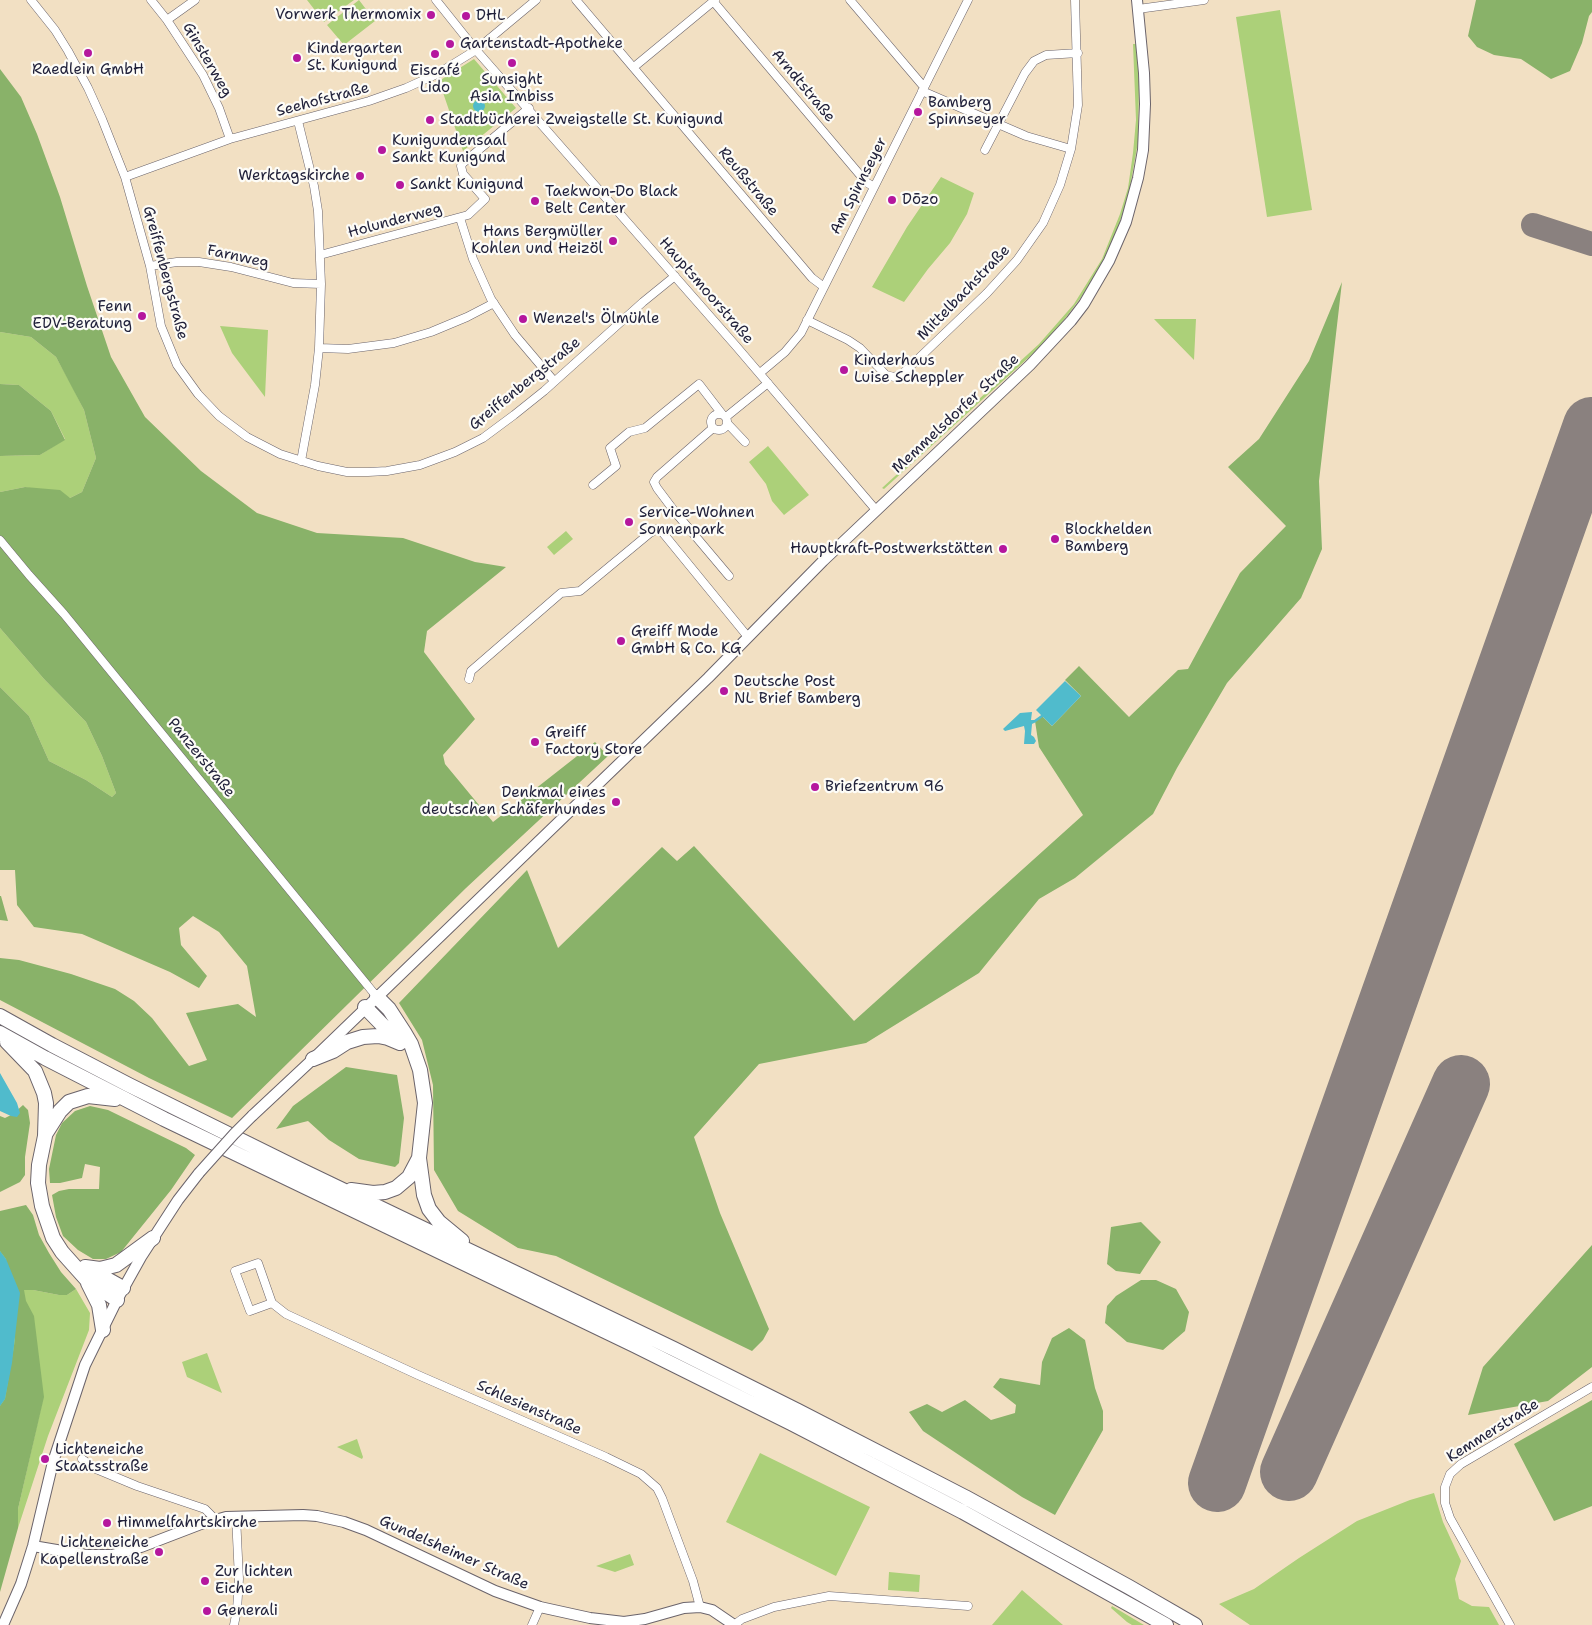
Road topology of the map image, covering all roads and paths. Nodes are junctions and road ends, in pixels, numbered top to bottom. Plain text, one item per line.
1 (31, 0) edge
2 (151, 0) edge
3 (195, 0) edge
4 (436, 0) edge
5 (536, 0) edge
6 (576, 0) edge
7 (714, 0) edge
8 (850, 0) edge
9 (968, 0) edge
10 (1075, 0) edge
11 (1204, 0) edge
12 (1137, 5) edge
13 (167, 20) junction
14 (476, 50) junction
15 (1078, 53) junction
16 (634, 67) junction
17 (923, 89) junction
18 (528, 108) junction
19 (298, 121) junction
20 (998, 125) junction
21 (230, 139) junction
22 (1071, 149) junction
23 (985, 150) dead end
24 (124, 177) junction
25 (874, 188) junction
26 (460, 218) junction
27 (320, 254) junction
28 (150, 266) junction
29 (675, 276) junction
30 (320, 284) junction
31 (824, 286) junction
32 (494, 303) junction
33 (807, 320) junction
34 (319, 348) junction
35 (760, 373) junction
36 (554, 381) junction
37 (768, 383) junction
38 (725, 418) junction
39 (713, 428) junction
40 (745, 442) dead end
41 (302, 461) junction
42 (593, 485) dead end
43 (876, 510) junction
44 (0, 540) edge
45 (729, 576) dead end
46 (748, 637) junction
47 (469, 679) dead end
48 (377, 996) junction
49 (365, 1007) junction
50 (0, 1016) edge
51 (0, 1034) edge
52 (400, 1043) junction
53 (313, 1059) junction
54 (417, 1059) junction
55 (130, 1102) junction
56 (45, 1136) junction
57 (419, 1158) junction
58 (339, 1188) junction
59 (153, 1238) junction
60 (481, 1255) junction
61 (86, 1274) junction
62 (120, 1294) junction
63 (272, 1303) junction
64 (103, 1330) junction
65 (1592, 1386) edge
66 (82, 1459) dead end
67 (236, 1516) junction
68 (215, 1519) junction
69 (33, 1546) junction
70 (968, 1606) dead end
71 (540, 1607) junction
72 (700, 1607) junction
73 (3, 1625) edge
74 (234, 1625) edge
75 (532, 1625) edge
76 (734, 1625) edge
77 (1166, 1625) edge
78 (1195, 1625) edge
79 (1510, 1625) edge

1 - 24 street, Greiffenbergstraße
2 - 13 street, Ginsterweg
3 - 13 street
4 - 14 street, Hauptsmoorstraße
5 - 14 street, Seehofstraße
6 - 16 street, Reußstraße
7 - 16 street
7 - 25 street, Arndtstraße
8 - 17 street
9 - 17 street, Am Spinnseyer
10 - 15 street, Mittelbachstraße
11 - 12 street
12 - 43 main road, Memmelsdorfer Straße
13 - 21 street, Ginsterweg
14 - 18 street, Hauptsmoorstraße
14 - 19 street, Seehofstraße
15 - 20 street
15 - 22 street, Mittelbachstraße
16 - 31 street, Reußstraße
17 - 20 street
17 - 25 street, Am Spinnseyer
18 - 26 street, Holunderweg
18 - 29 street, Hauptsmoorstraße
19 - 21 street, Seehofstraße
19 - 27 street
20 - 22 street
20 - 23 street
21 - 24 street, Seehofstraße
22 - 33 street, Mittelbachstraße
24 - 28 street, Greiffenbergstraße
25 - 31 street, Am Spinnseyer
26 - 27 street, Holunderweg
26 - 32 street
27 - 30 street
28 - 30 street, Farnweg
28 - 41 street, Greiffenbergstraße
29 - 35 street, Hauptsmoorstraße
29 - 36 street, Greiffenbergstraße
30 - 34 street
31 - 33 street, Am Spinnseyer
32 - 34 street
32 - 36 street
33 - 35 street, Am Spinnseyer
34 - 41 street
35 - 37 street, Hauptsmoorstraße
36 - 41 street, Greiffenbergstraße
37 - 38 street
37 - 43 street, Hauptsmoorstraße
38 - 39 street
38 - 39 street
38 - 40 street
38 - 42 street
39 - 45 street
43 - 46 main road, Memmelsdorfer Straße
44 - 48 street, Panzerstraße
46 - 47 street
46 - 48 main road, Memmelsdorfer Straße
48 - 49 main road, Memmelsdorfer Straße
48 - 54 highway
49 - 52 highway
49 - 53 main road, Memmelsdorfer Straße
50 - 58 highway
51 - 55 highway
51 - 56 highway
52 - 53 highway
52 - 54 highway
53 - 59 main road, Memmelsdorfer Straße, bridge
54 - 57 highway
55 - 56 highway
55 - 77 highway
56 - 61 highway
57 - 58 highway
57 - 60 highway
58 - 60 highway
59 - 61 highway
59 - 62 main road, Memmelsdorfer Straße
60 - 78 highway
61 - 62 highway
61 - 64 highway
62 - 64 main road, Memmelsdorfer Straße
63 - 63 street
63 - 72 street, Schlesienstraße
64 - 69 main road, Memmelsdorfer Straße
65 - 79 street, Kemmerstraße
66 - 68 street
67 - 68 main road, Gundelsheimer Straße
67 - 71 main road, Gundelsheimer Straße
67 - 74 street
68 - 69 main road, Gundelsheimer Straße
69 - 73 main road, Memmelsdorfer Straße
70 - 76 street
71 - 72 main road, Gundelsheimer Straße
71 - 75 street
72 - 76 main road

